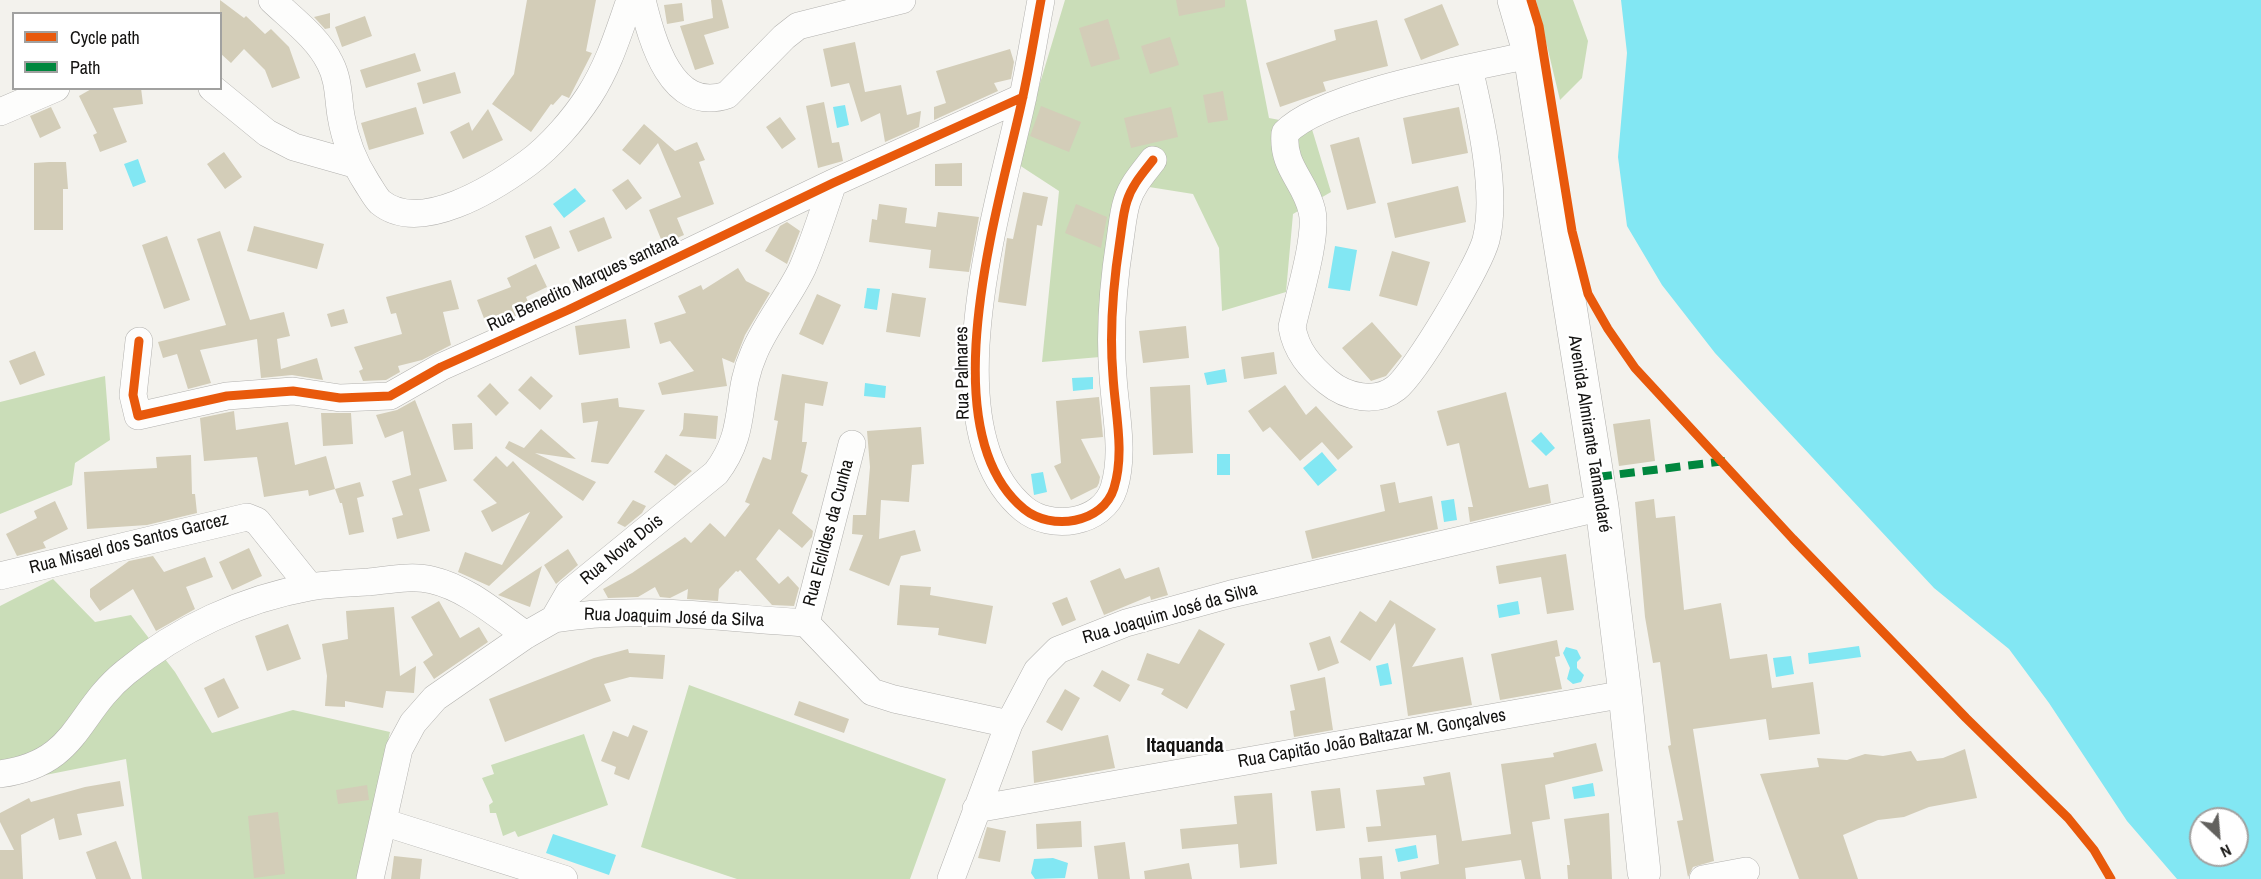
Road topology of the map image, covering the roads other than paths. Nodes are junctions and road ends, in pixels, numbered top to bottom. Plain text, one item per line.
1 (272, 0) edge
2 (630, 0) edge
3 (642, 0) edge
4 (902, 0) edge
5 (1041, 0) edge
6 (1514, 0) edge
7 (1530, 55) junction
8 (1469, 68) junction
9 (51, 90) edge
10 (214, 90) edge
11 (1023, 97) junction
12 (0, 112) edge
13 (1153, 160) dead end
14 (354, 164) junction
15 (833, 183) junction
16 (139, 341) dead end
17 (852, 444) dead end
18 (1602, 507) junction
19 (0, 576) edge
20 (310, 587) junction
21 (554, 620) junction
22 (806, 623) junction
23 (526, 635) junction
24 (1625, 694) junction
25 (1009, 724) junction
26 (0, 774) edge
27 (976, 809) junction
28 (383, 822) junction
29 (1746, 870) dead end
30 (1643, 877) edge
31 (370, 879) edge
32 (564, 879) edge
33 (951, 879) edge
34 (1704, 879) edge

1 - 14 street
2 - 14 street
3 - 4 street
5 - 11 street, Rua Palmares
6 - 7 main road, Avenida Almirante Tamandaré
7 - 8 street
7 - 18 main road, Avenida Almirante Tamandaré
8 - 8 street
9 - 12 street
10 - 14 street
11 - 13 street, Rua Palmares
11 - 15 street, Rua Benedito Marques santana
15 - 16 street, Rua Benedito Marques santana
15 - 21 street, Rua Nova Dois
17 - 22 street, Rua Elclides da Cunha
18 - 24 main road, Avenida Almirante Tamandaré
18 - 25 street, Rua Joaquim José da Silva
19 - 20 street, Rua Misael dos Santos Garcez
20 - 23 street
20 - 26 street
21 - 22 street, Rua Joaquim José da Silva
21 - 23 street
22 - 25 street
23 - 28 street
24 - 27 street, Rua Capitão João Baltazar M. Gonçalves
24 - 30 main road, Avenida Almirante Tamandaré
25 - 27 street, Rua Joaquim José da Silva
27 - 33 street, Rua Joaquim José da Silva
28 - 31 street
28 - 32 street
29 - 34 street

